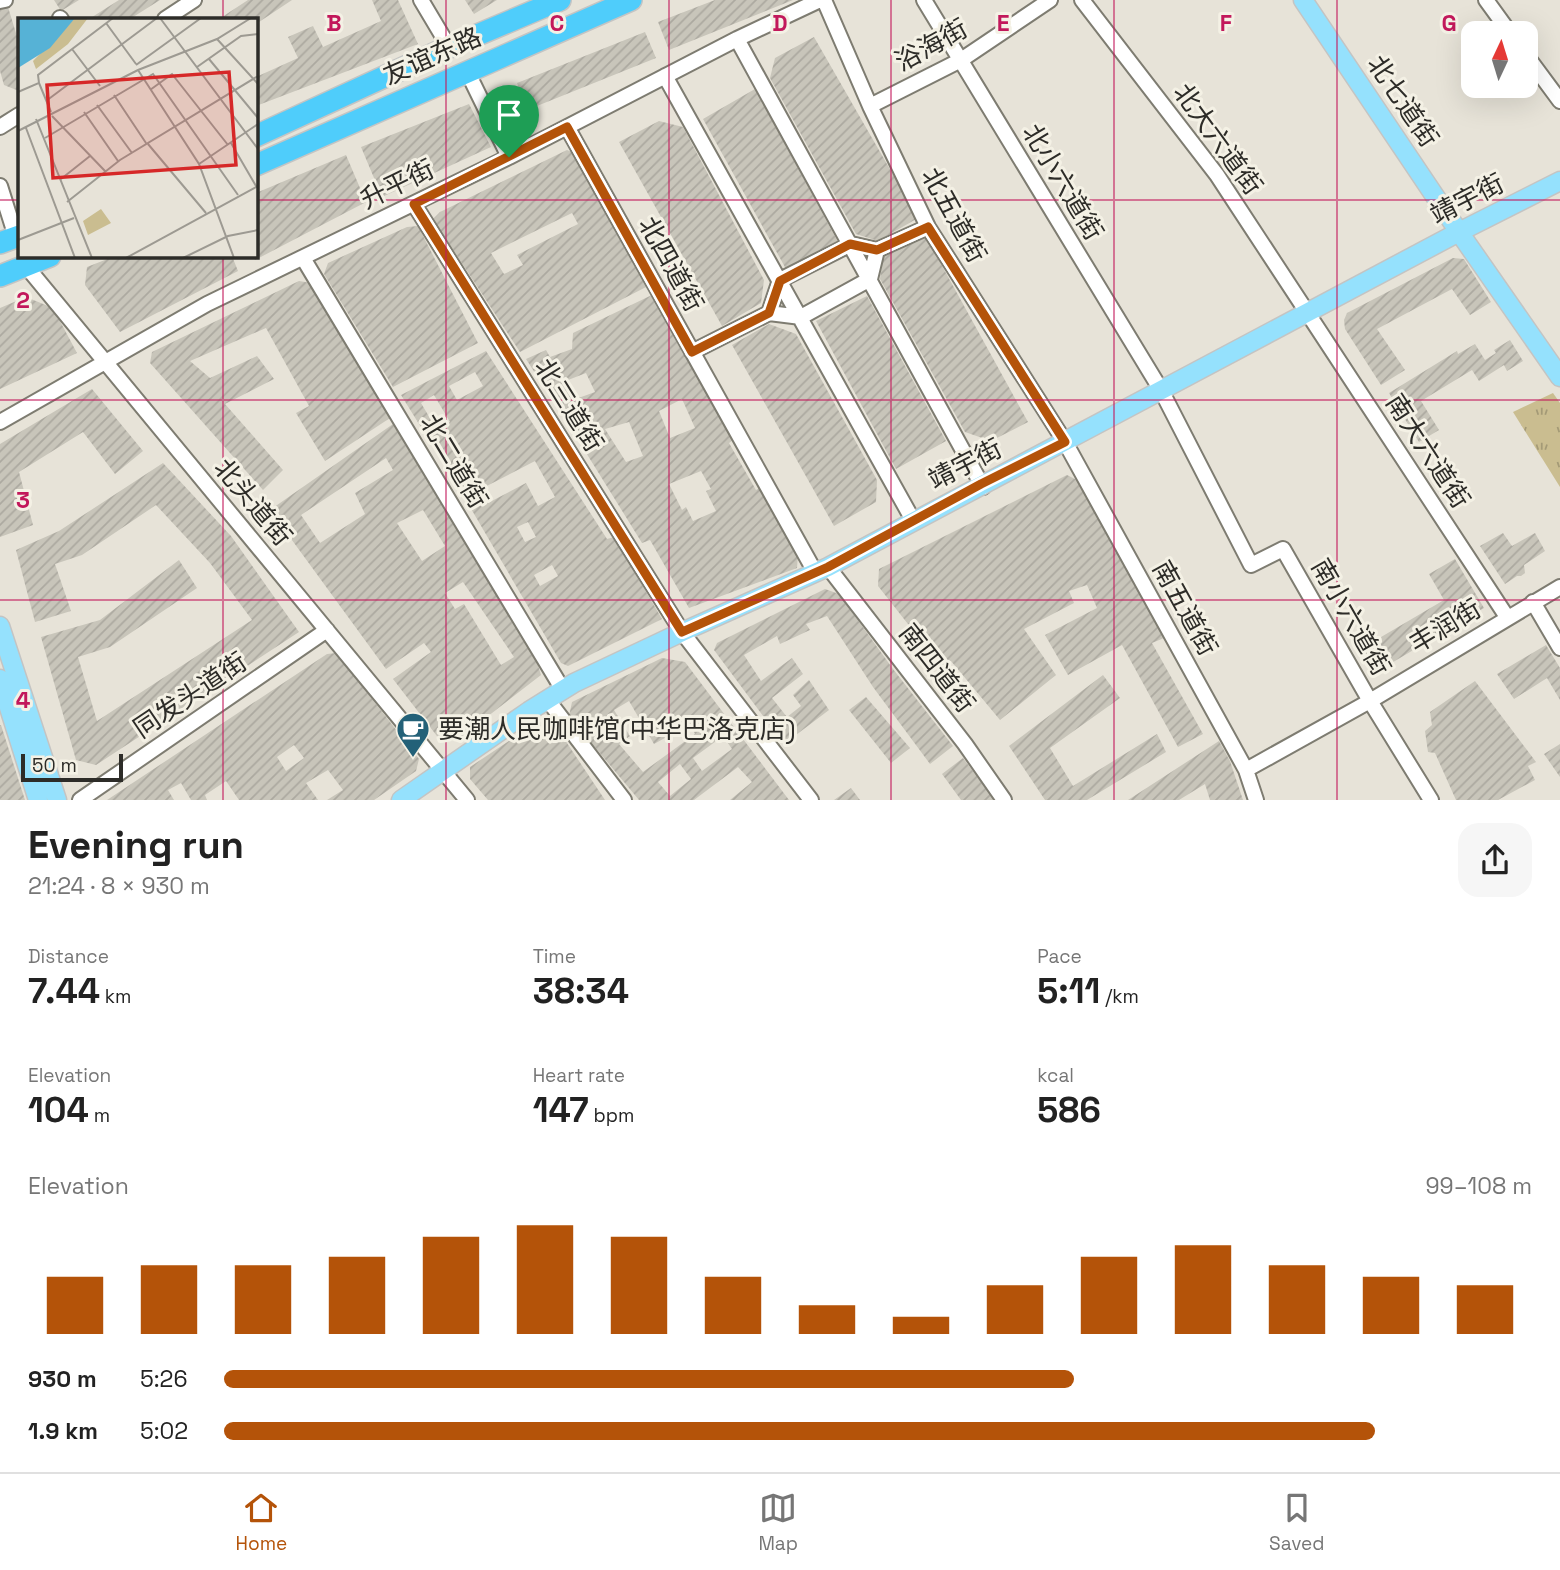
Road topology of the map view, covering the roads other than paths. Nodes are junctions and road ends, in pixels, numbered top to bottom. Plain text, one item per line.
1 (560, 0) edge
2 (631, 0) edge
3 (822, 0) edge
4 (924, 0) edge
5 (1050, 0) edge
6 (1082, 0) edge
7 (1303, 0) edge
8 (1486, 0) edge
9 (425, 1) edge
10 (188, 9) edge
11 (166, 18) edge
12 (1501, 21) edge
13 (737, 39) junction
14 (449, 47) junction
15 (961, 60) junction
16 (467, 71) junction
17 (1538, 71) edge
18 (665, 76) junction
19 (1560, 100) edge
20 (870, 106) junction
21 (18, 116) edge
22 (0, 127) edge
23 (567, 127) junction
24 (257, 136) edge
25 (509, 157) junction
26 (257, 165) edge
27 (1560, 181) edge
28 (0, 186) edge
29 (414, 204) junction
30 (928, 227) junction
31 (1459, 232) junction
32 (12, 239) edge
33 (850, 244) junction
34 (877, 250) junction
35 (48, 257) edge
36 (303, 258) junction
37 (26, 266) junction
38 (0, 276) edge
39 (870, 279) junction
40 (780, 281) junction
41 (1308, 312) junction
42 (769, 313) junction
43 (801, 317) junction
44 (692, 352) junction
45 (105, 361) junction
46 (1560, 377) edge
47 (1161, 390) junction
48 (0, 422) edge
49 (1065, 442) junction
50 (982, 486) junction
51 (914, 521) junction
52 (821, 570) junction
53 (1560, 587) edge
54 (1533, 602) junction
55 (1507, 617) junction
56 (0, 626) edge
57 (327, 630) junction
58 (682, 632) junction
59 (1560, 648) edge
60 (1, 684) edge
61 (563, 690) junction
62 (547, 699) junction
63 (1370, 701) junction
64 (442, 770) junction
65 (1246, 770) junction
66 (38, 800) edge
67 (57, 800) edge
68 (80, 800) edge
69 (401, 800) edge
70 (467, 800) edge
71 (624, 800) edge
72 (811, 800) edge
73 (1004, 800) edge
74 (1256, 800) edge
75 (1432, 800) edge

1 - 14 highway, 友谊东路
2 - 16 highway, 友谊东路
3 - 13 street, 升平街
3 - 20 street, 北五道街
4 - 15 street, 北小六道街
5 - 15 street, 浴海街
6 - 41 street, 北大六道街
7 - 31 main road, 北七道街
8 - 12 street
9 - 14 street
10 - 11 street
13 - 18 street, 升平街
13 - 33 street
14 - 24 highway, 友谊东路
15 - 20 street, 浴海街
15 - 47 street, 北小六道街
16 - 25 street
16 - 26 highway, 友谊东路
17 - 19 street
18 - 23 street, 升平街
18 - 40 street
20 - 30 street, 北五道街
21 - 22 street
23 - 25 street, 升平街
23 - 44 street, 北四道街
25 - 29 street, 升平街
27 - 31 main road, 靖宇街
28 - 32 street
29 - 36 street, 升平街
29 - 58 street, 北三道街
30 - 34 street
30 - 49 street, 北五道街
31 - 41 main road, 靖宇街
31 - 46 main road, 北七道街
33 - 34 street
33 - 39 street
33 - 40 street
34 - 39 street
35 - 37 highway
36 - 45 street, 升平街
36 - 61 street, 北二道街
37 - 38 highway
37 - 45 street, 北头道街
39 - 43 street
39 - 50 street
40 - 42 street
40 - 43 street
41 - 47 main road, 靖宇街
41 - 55 street, 南大六道街
42 - 43 street
42 - 44 street
43 - 51 street
44 - 52 street, 北四道街
45 - 48 street, 升平街
45 - 57 street, 北头道街
47 - 49 main road, 靖宇街
47 - 63 street, 南小六道街
49 - 50 main road, 靖宇街
49 - 65 street, 南五道街
50 - 51 main road, 靖宇街
51 - 52 main road, 靖宇街
52 - 58 main road, 靖宇街
52 - 73 street, 南四道街
53 - 54 street, 丰润街
54 - 55 street, 丰润街
54 - 59 street
55 - 63 street, 丰润街
56 - 67 main road
57 - 64 street, 北头道街
57 - 68 street, 同发头道街
58 - 61 main road, 靖宇街
58 - 72 street, 北三道街
60 - 66 main road
61 - 62 main road, 靖宇街
62 - 64 main road, 靖宇街
62 - 71 street
63 - 65 street, 丰润街
63 - 75 street, 南小六道街
64 - 69 main road, 靖宇街
64 - 70 street, 北头道街
65 - 74 street, 南五道街

